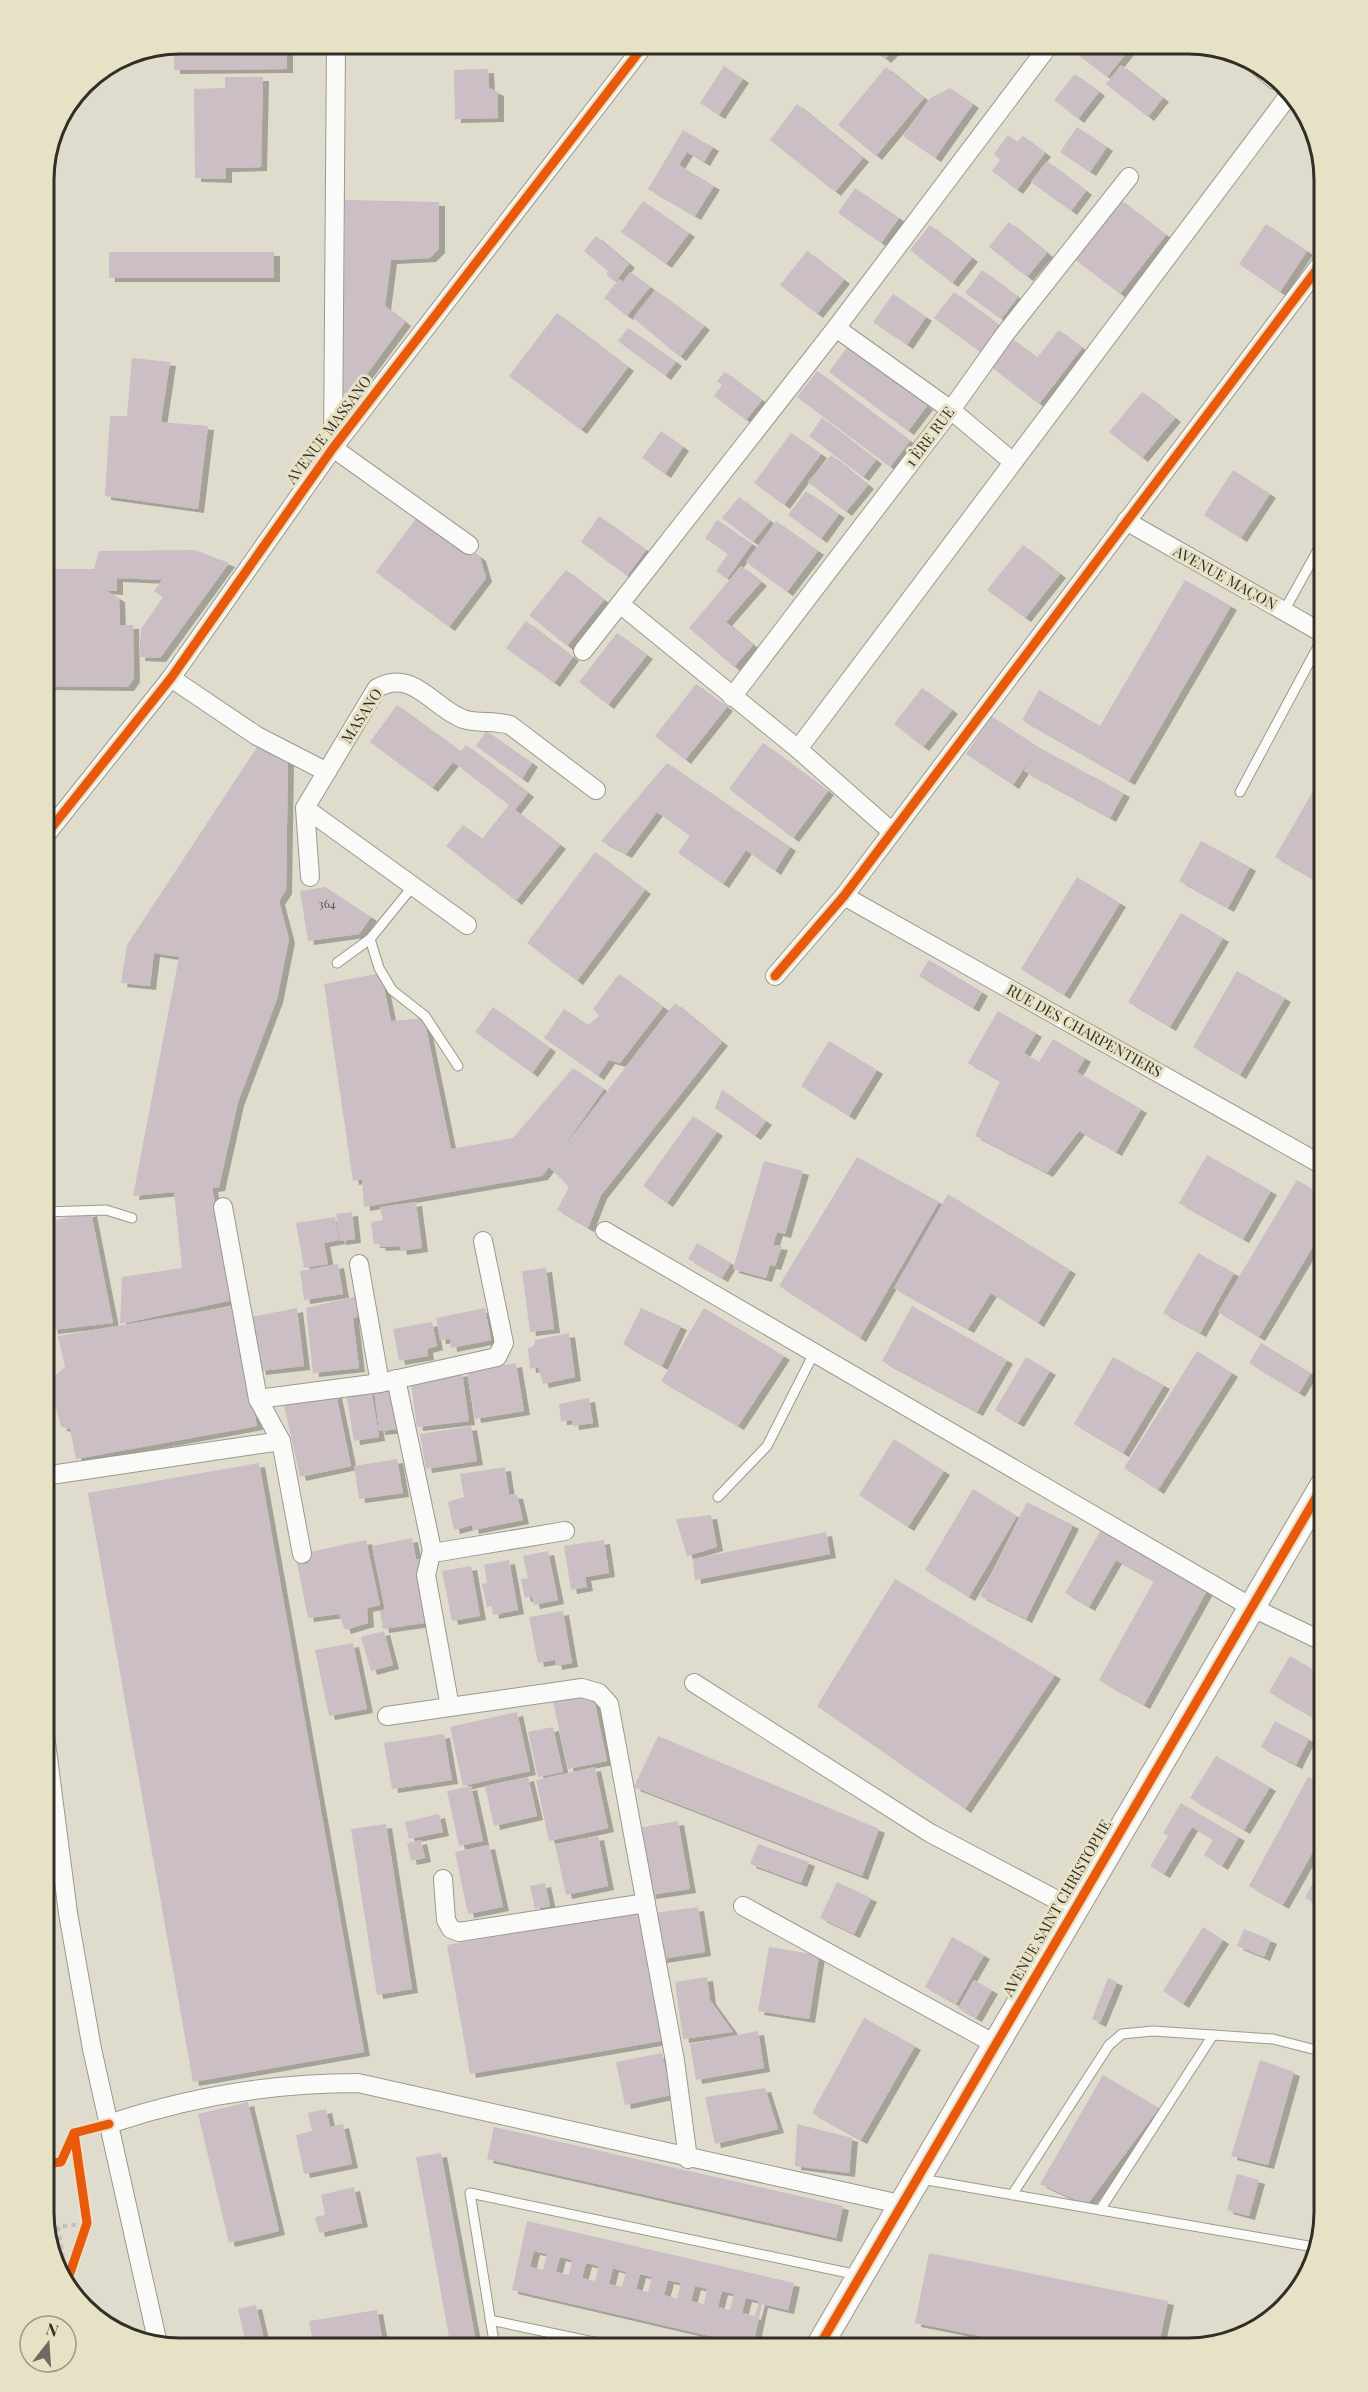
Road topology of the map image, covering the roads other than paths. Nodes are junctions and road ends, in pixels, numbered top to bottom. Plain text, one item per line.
1 (336, 54) edge
2 (637, 54) edge
3 (1042, 54) edge
4 (1285, 100) edge
5 (1129, 177) dead end
6 (1314, 273) edge
7 (836, 328) junction
8 (951, 410) junction
9 (333, 448) junction
10 (1013, 462) junction
11 (1126, 521) junction
12 (469, 545) dead end
13 (1314, 556) edge
14 (620, 604) junction
15 (1284, 611) junction
16 (1314, 628) edge
17 (583, 651) dead end
18 (1314, 653) edge
19 (171, 678) junction
20 (732, 697) junction
21 (798, 749) junction
22 (327, 772) junction
23 (596, 790) dead end
24 (1240, 792) dead end
25 (305, 808) junction
26 (54, 824) edge
27 (891, 831) junction
28 (310, 877) dead end
29 (413, 886) junction
30 (844, 896) junction
31 (467, 925) dead end
32 (370, 939) junction
33 (337, 963) dead end
34 (775, 976) dead end
35 (458, 1066) dead end
36 (1314, 1160) edge
37 (223, 1207) dead end
38 (54, 1212) edge
39 (132, 1218) dead end
40 (605, 1231) dead end
41 (483, 1241) dead end
42 (359, 1264) dead end
43 (814, 1353) junction
44 (388, 1381) junction
45 (258, 1399) junction
46 (281, 1441) junction
47 (54, 1475) edge
48 (718, 1497) dead end
49 (1314, 1501) edge
50 (565, 1531) dead end
51 (432, 1550) junction
52 (302, 1554) dead end
53 (1251, 1607) junction
54 (1314, 1637) edge
55 (694, 1683) dead end
56 (450, 1707) junction
57 (387, 1716) dead end
58 (54, 1805) edge
59 (443, 1879) dead end
60 (646, 1903) junction
61 (743, 1906) dead end
62 (1074, 1909) junction
63 (1213, 2035) junction
64 (995, 2044) junction
65 (1314, 2049) edge
66 (109, 2124) junction
67 (688, 2159) junction
68 (916, 2178) junction
69 (1012, 2194) junction
70 (900, 2204) junction
71 (1100, 2210) junction
72 (1310, 2246) edge
73 (860, 2275) junction
74 (490, 2320) junction
75 (156, 2336) edge
76 (493, 2338) edge
77 (575, 2338) edge
78 (824, 2338) edge

1 - 9 street
2 - 9 street, AVENUE MASSANO
3 - 7 street
4 - 10 street
5 - 8 street, 1 ÈRE RUE
6 - 11 street
7 - 8 street
7 - 14 street
8 - 10 street
8 - 20 street, 1 ÈRE RUE
9 - 12 street
9 - 19 street, AVENUE MASSANO
10 - 21 street
11 - 15 street, AVENUE MAÇON
11 - 27 street
13 - 15 lane
14 - 17 street
14 - 20 street
15 - 16 street, AVENUE MAÇON
18 - 24 lane
19 - 22 street
19 - 26 street, AVENUE MASSANO
20 - 21 street
21 - 27 street
22 - 23 street, MASANO
22 - 25 street, MASANO
25 - 28 street
25 - 29 street
27 - 30 street
29 - 31 street
29 - 32 lane
30 - 34 street
30 - 36 street, RUE DES CHARPENTIERS
32 - 33 lane
32 - 35 lane
37 - 45 street
38 - 39 lane
40 - 43 street
41 - 44 street
42 - 44 street
43 - 48 lane
43 - 53 street
44 - 45 street
44 - 51 street
45 - 46 street
46 - 47 street
46 - 52 street
49 - 53 street, AVENUE SAINT CHRISTOPHE
50 - 51 street
51 - 56 street
53 - 54 street
53 - 62 street, AVENUE SAINT CHRISTOPHE
55 - 62 street
56 - 57 street
56 - 60 street
58 - 66 street
59 - 60 street
60 - 67 street
61 - 64 street
62 - 64 street, AVENUE SAINT CHRISTOPHE
63 - 65 lane
63 - 69 lane
63 - 71 lane
64 - 68 street, AVENUE SAINT CHRISTOPHE
66 - 67 street
66 - 75 street
67 - 70 street
68 - 69 lane
68 - 70 street, AVENUE SAINT CHRISTOPHE
69 - 71 lane
70 - 73 street, AVENUE SAINT CHRISTOPHE
71 - 72 lane
73 - 74 lane
73 - 78 street, AVENUE SAINT CHRISTOPHE
74 - 76 lane
74 - 77 lane

